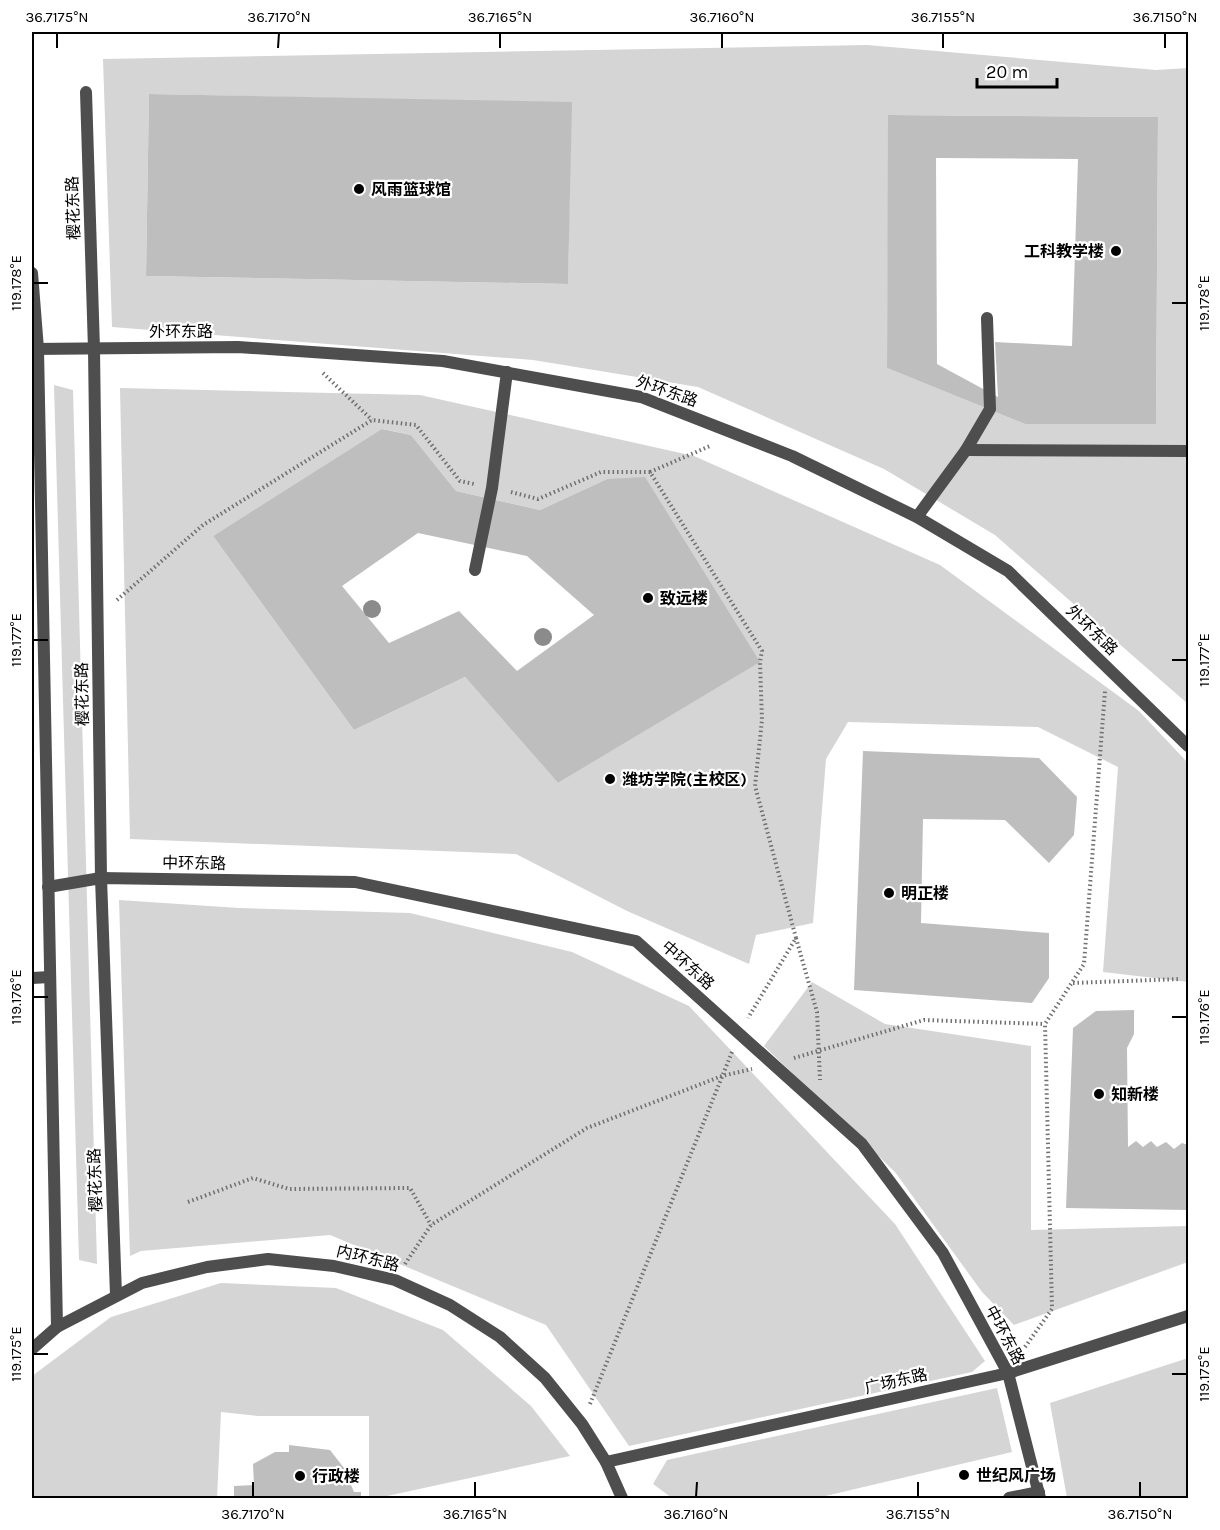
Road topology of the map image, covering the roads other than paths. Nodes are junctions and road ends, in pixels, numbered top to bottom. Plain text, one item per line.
1 (86, 92) dead end
2 (32, 273) edge
3 (987, 318) dead end
4 (94, 348) junction
5 (35, 349) edge
6 (507, 372) junction
7 (966, 450) junction
8 (1188, 451) edge
9 (917, 517) junction
10 (475, 570) dead end
11 (1188, 746) edge
12 (101, 878) junction
13 (48, 887) junction
14 (50, 977) junction
15 (32, 978) edge
16 (116, 1295) junction
17 (1188, 1316) edge
18 (57, 1327) junction
19 (32, 1349) edge
20 (1008, 1372) junction
21 (606, 1462) junction
22 (1039, 1495) edge
23 (622, 1498) edge
24 (1010, 1498) edge

1 - 4 street, 樱花东路
2 - 5 street
3 - 7 street
4 - 5 street, 外环东路
4 - 6 street, 外环东路
4 - 12 street, 樱花东路
5 - 13 street
6 - 9 street, 外环东路
6 - 10 street
7 - 8 street
7 - 9 street
9 - 11 street, 外环东路
12 - 13 street, 中环东路
12 - 16 street, 樱花东路
12 - 20 street, 中环东路
13 - 14 street
14 - 15 street
14 - 18 street
16 - 18 street, 内环东路
16 - 21 street, 内环东路
17 - 20 street, 广场东路
18 - 19 street, 内环东路
20 - 21 street, 广场东路
20 - 22 street, 中环东路
21 - 23 street, 内环东路
22 - 24 street

